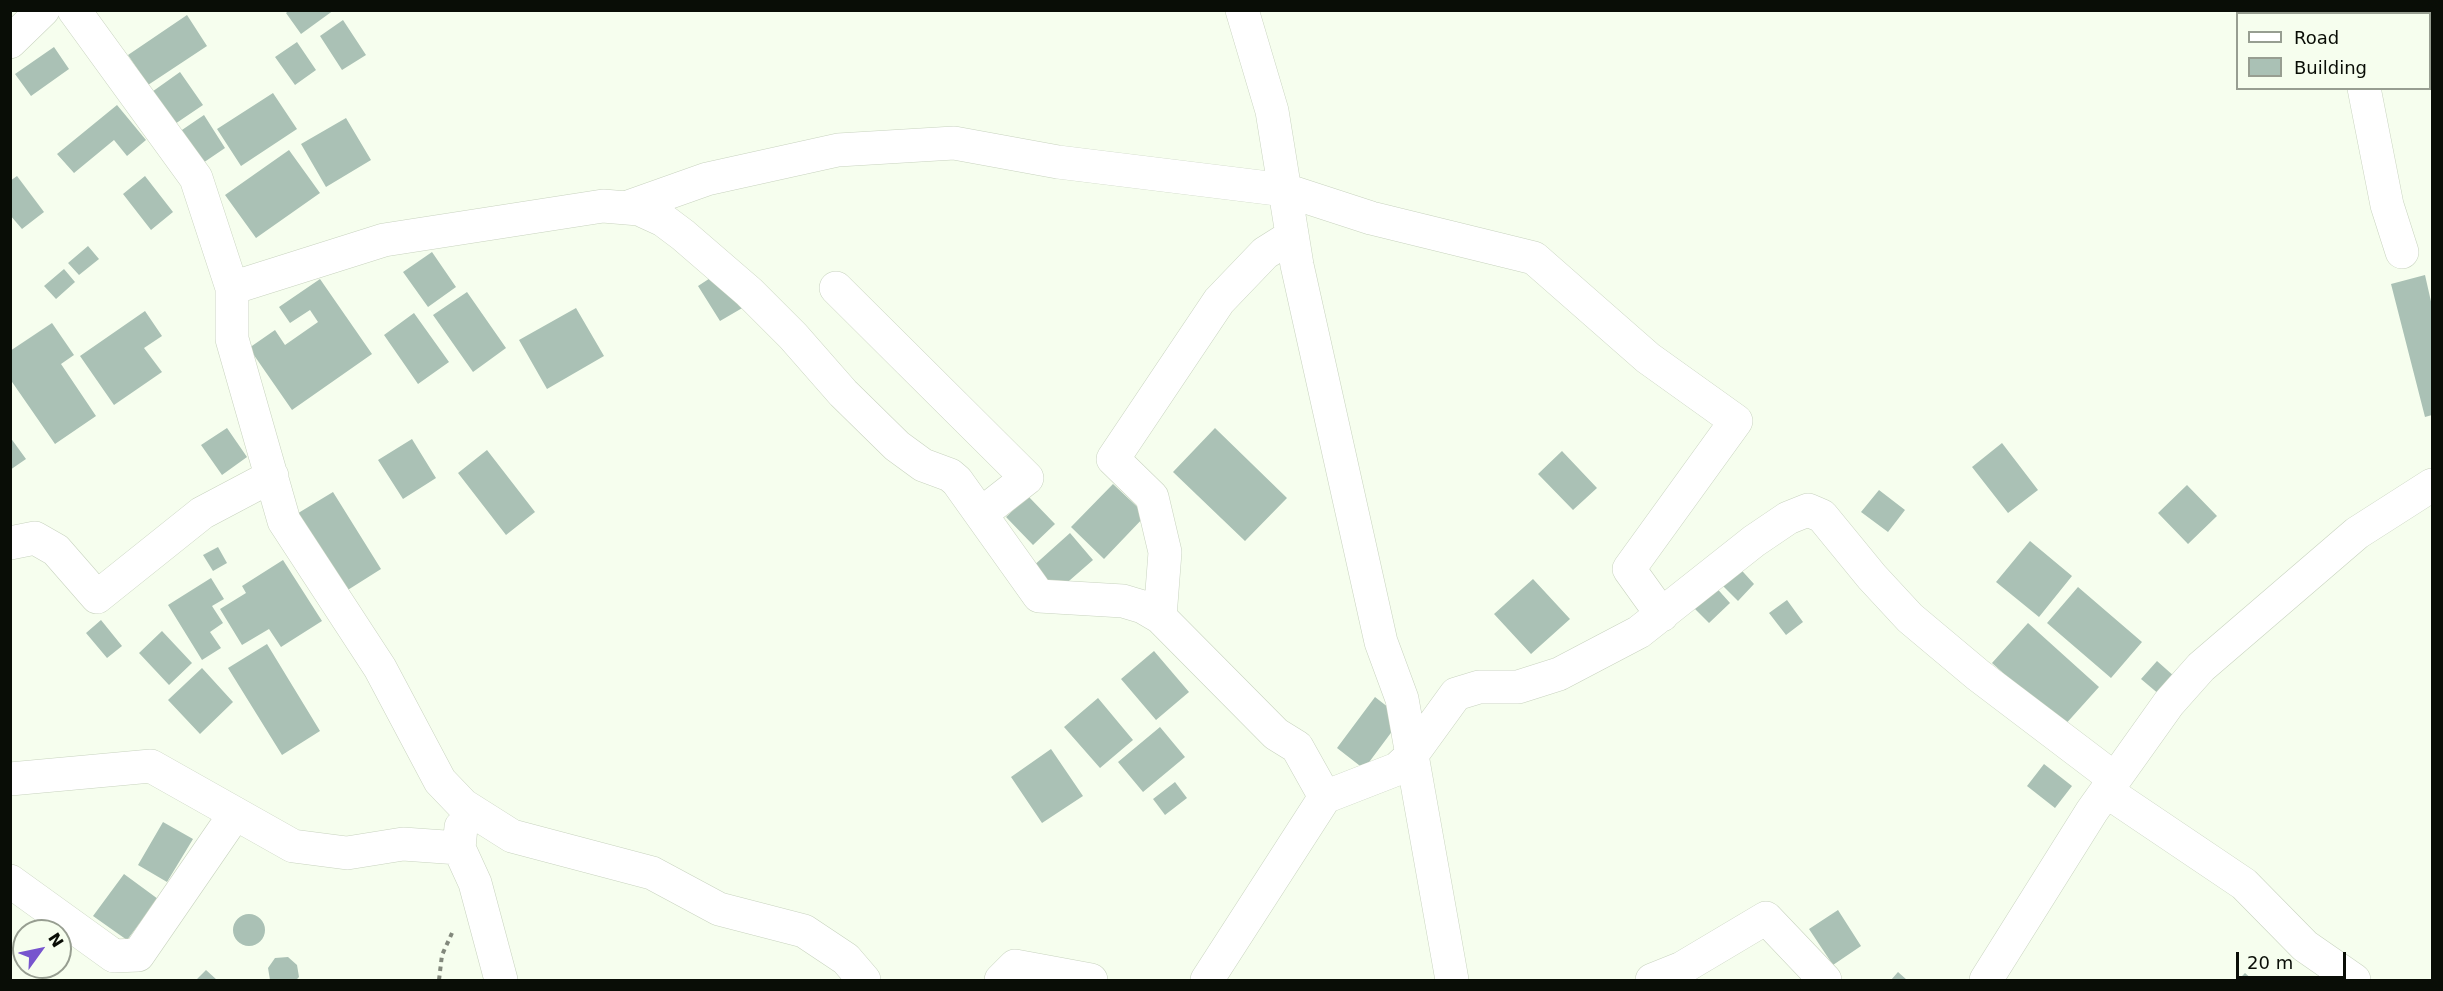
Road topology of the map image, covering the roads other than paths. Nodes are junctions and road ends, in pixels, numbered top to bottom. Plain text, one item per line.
1 (43, 10) edge
2 (74, 10) edge
3 (1242, 10) edge
4 (10, 42) edge
5 (2364, 90) edge
6 (1285, 190) junction
7 (628, 207) junction
8 (1292, 236) junction
9 (2402, 252) dead end
10 (232, 288) junction
11 (836, 288) dead end
12 (272, 476) junction
13 (2433, 485) edge
14 (981, 514) junction
15 (10, 543) edge
16 (1662, 615) junction
17 (1160, 617) junction
18 (1411, 756) junction
19 (10, 779) edge
20 (2111, 785) junction
21 (1325, 797) junction
22 (463, 805) junction
23 (235, 814) junction
24 (459, 848) junction
25 (10, 881) edge
26 (501, 981) edge
27 (864, 981) edge
28 (1001, 981) edge
29 (1091, 981) edge
30 (1207, 981) edge
31 (1452, 981) edge
32 (1652, 981) edge
33 (1825, 981) edge
34 (1986, 981) edge
35 (2354, 981) edge

1 - 4 street
2 - 10 street
3 - 6 street
5 - 9 street
6 - 7 street
6 - 8 street
6 - 16 street
7 - 10 street
7 - 14 street
8 - 17 street
8 - 18 street
10 - 12 street
11 - 14 street
12 - 15 street
12 - 22 street
13 - 20 street
14 - 17 street
16 - 18 street
16 - 20 street
17 - 21 street
18 - 21 street
18 - 31 street
19 - 23 street
20 - 34 street
20 - 35 street
21 - 30 street
22 - 24 street
22 - 27 street
23 - 24 street
23 - 25 street
24 - 26 street
28 - 29 street
32 - 33 street

